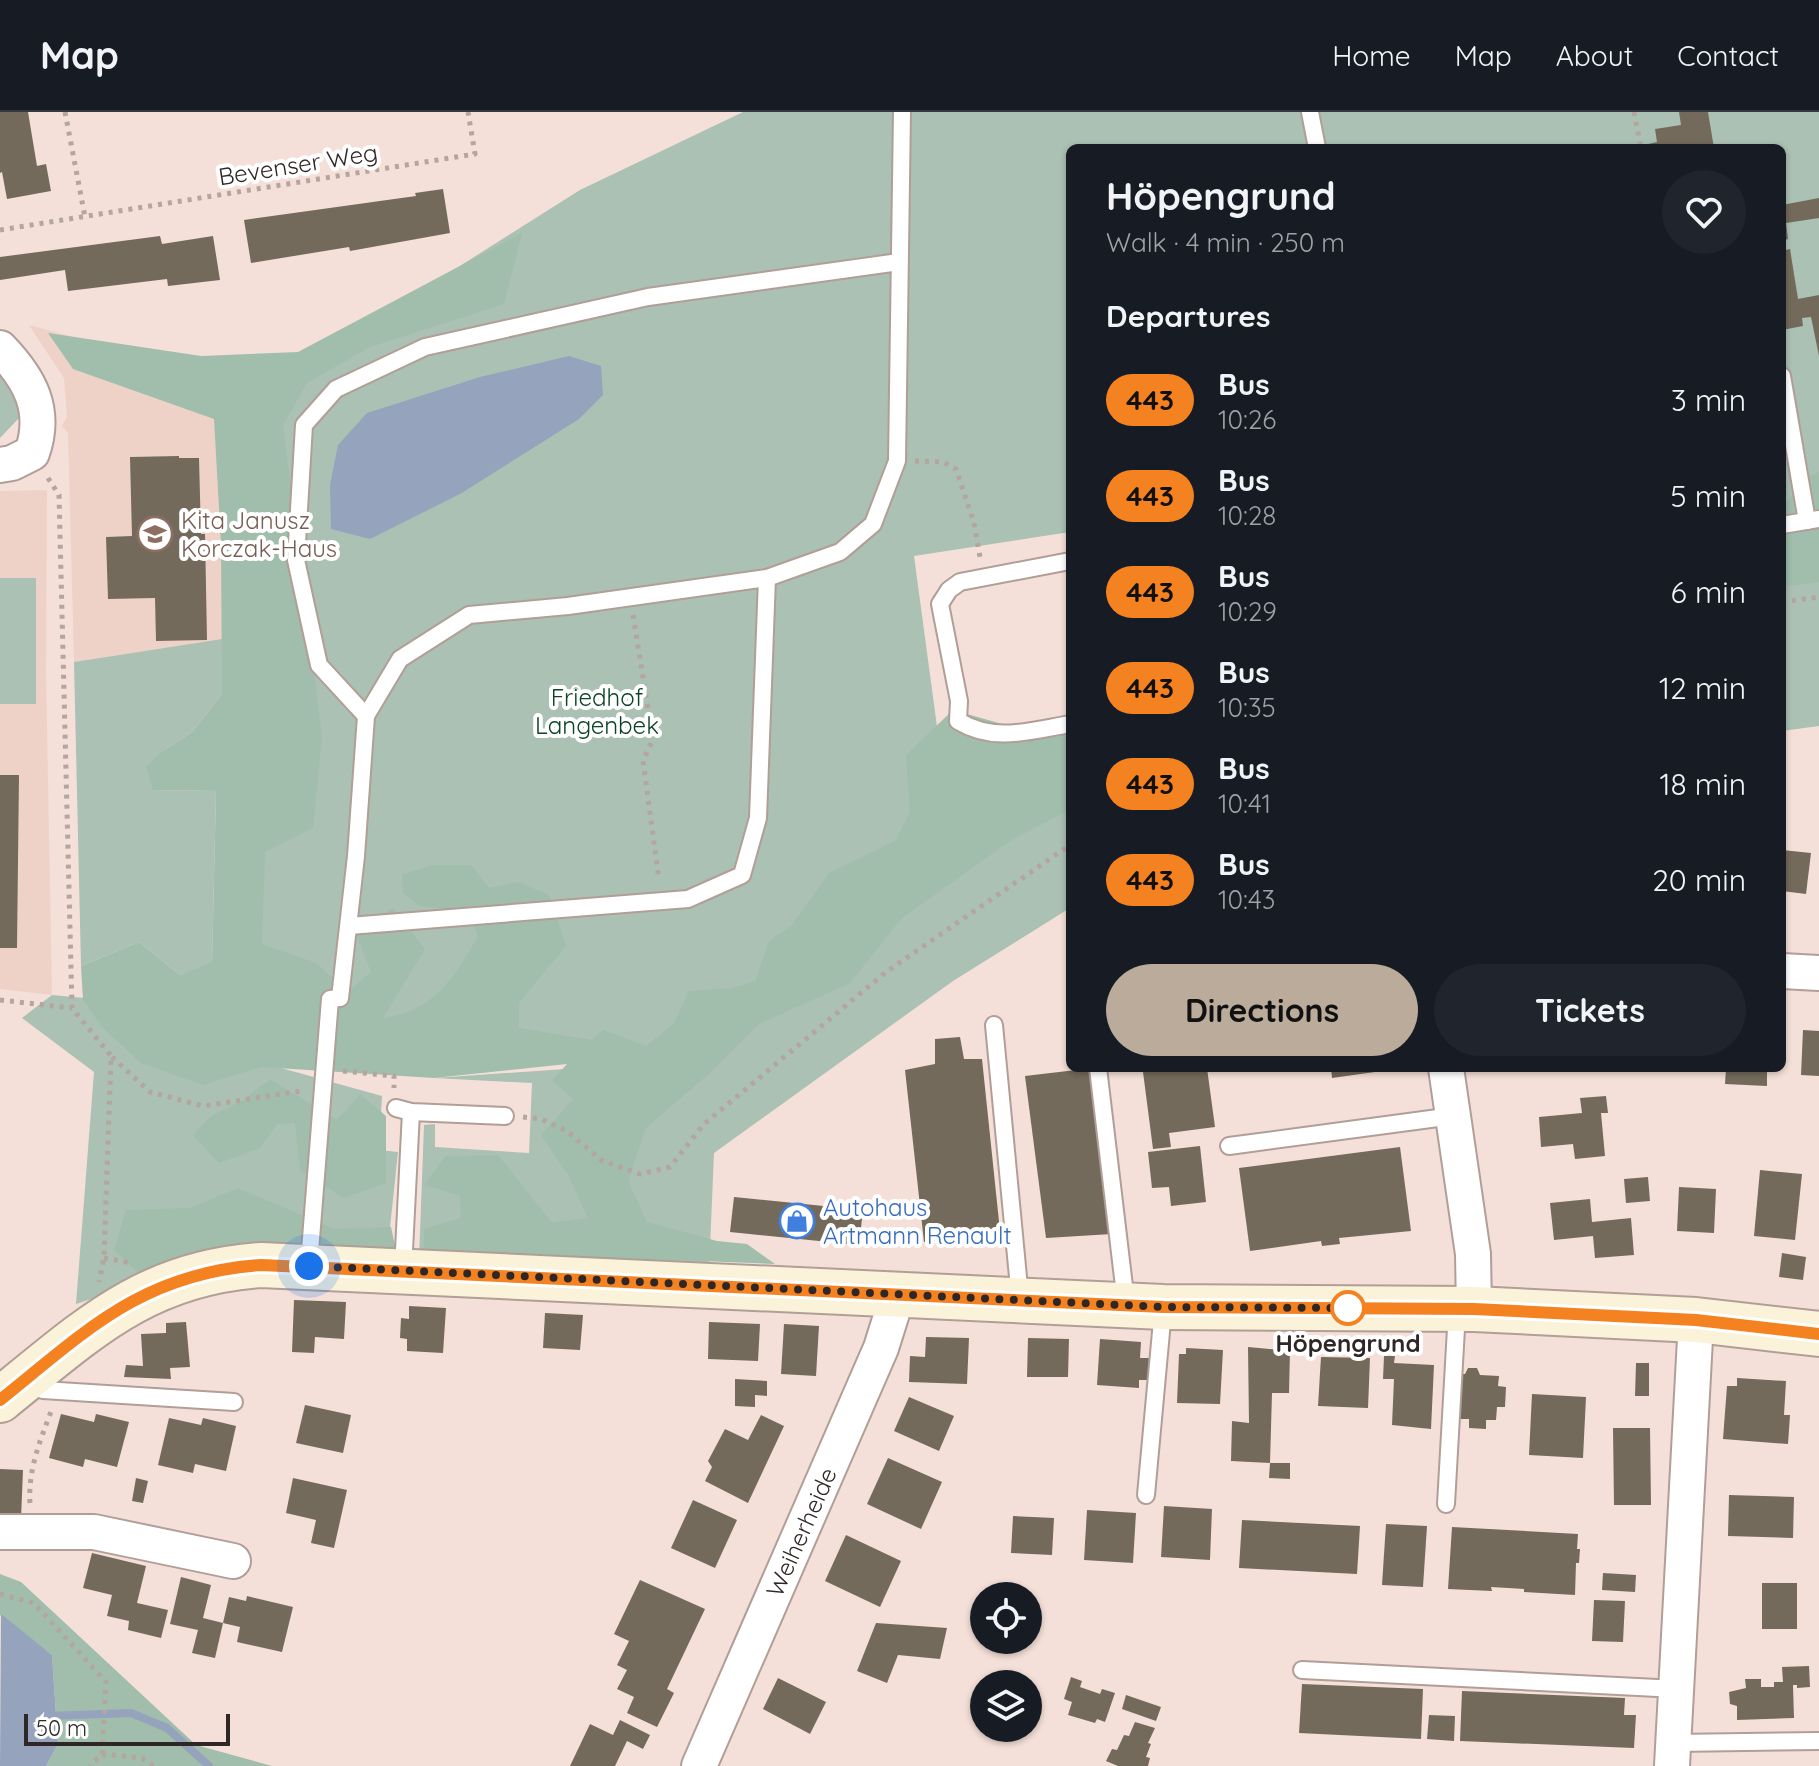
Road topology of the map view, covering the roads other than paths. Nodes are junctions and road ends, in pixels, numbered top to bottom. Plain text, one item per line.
1 (902, 112) edge
2 (1310, 112) edge
3 (1316, 144) edge
4 (899, 262) junction
5 (0, 348) edge
6 (1786, 395) edge
7 (0, 465) edge
8 (1813, 520) edge
9 (1786, 524) edge
10 (1066, 562) edge
11 (767, 578) junction
12 (366, 716) junction
13 (1066, 725) edge
14 (349, 926) junction
15 (1786, 971) edge
16 (1819, 973) edge
17 (994, 1025) dead end
18 (1099, 1072) edge
19 (1447, 1072) edge
20 (505, 1116) road end
21 (1453, 1116) junction
22 (1229, 1146) dead end
23 (309, 1266) junction
24 (403, 1270) junction
25 (893, 1294) junction
26 (1020, 1299) junction
27 (1144, 1306) junction
28 (1466, 1310) junction
29 (1696, 1320) junction
30 (1819, 1334) edge
31 (29, 1389) edge
32 (234, 1402) dead end
33 (1146, 1495) dead end
34 (1446, 1504) dead end
35 (16, 1532) edge
36 (233, 1561) dead end
37 (1302, 1670) dead end
38 (1677, 1689) junction
39 (1819, 1741) edge
40 (1673, 1754) edge
41 (699, 1766) edge

1 - 4 lane
2 - 3 lane
4 - 11 lane
4 - 12 lane
5 - 7 street
6 - 8 lane
8 - 9 lane
10 - 13 lane
11 - 12 lane
11 - 14 lane
12 - 14 lane
14 - 23 lane
15 - 16 street
17 - 26 lane
18 - 27 lane
19 - 21 street
20 - 24 lane
21 - 22 lane
21 - 28 street
23 - 24 main road
23 - 31 main road
24 - 25 main road
25 - 26 main road
25 - 41 street, Weiherheide
26 - 27 main road
27 - 28 main road
27 - 33 lane
28 - 29 main road
28 - 34 lane
29 - 30 main road
29 - 38 street
31 - 32 lane
35 - 36 street
37 - 38 lane
38 - 40 street
39 - 40 lane

